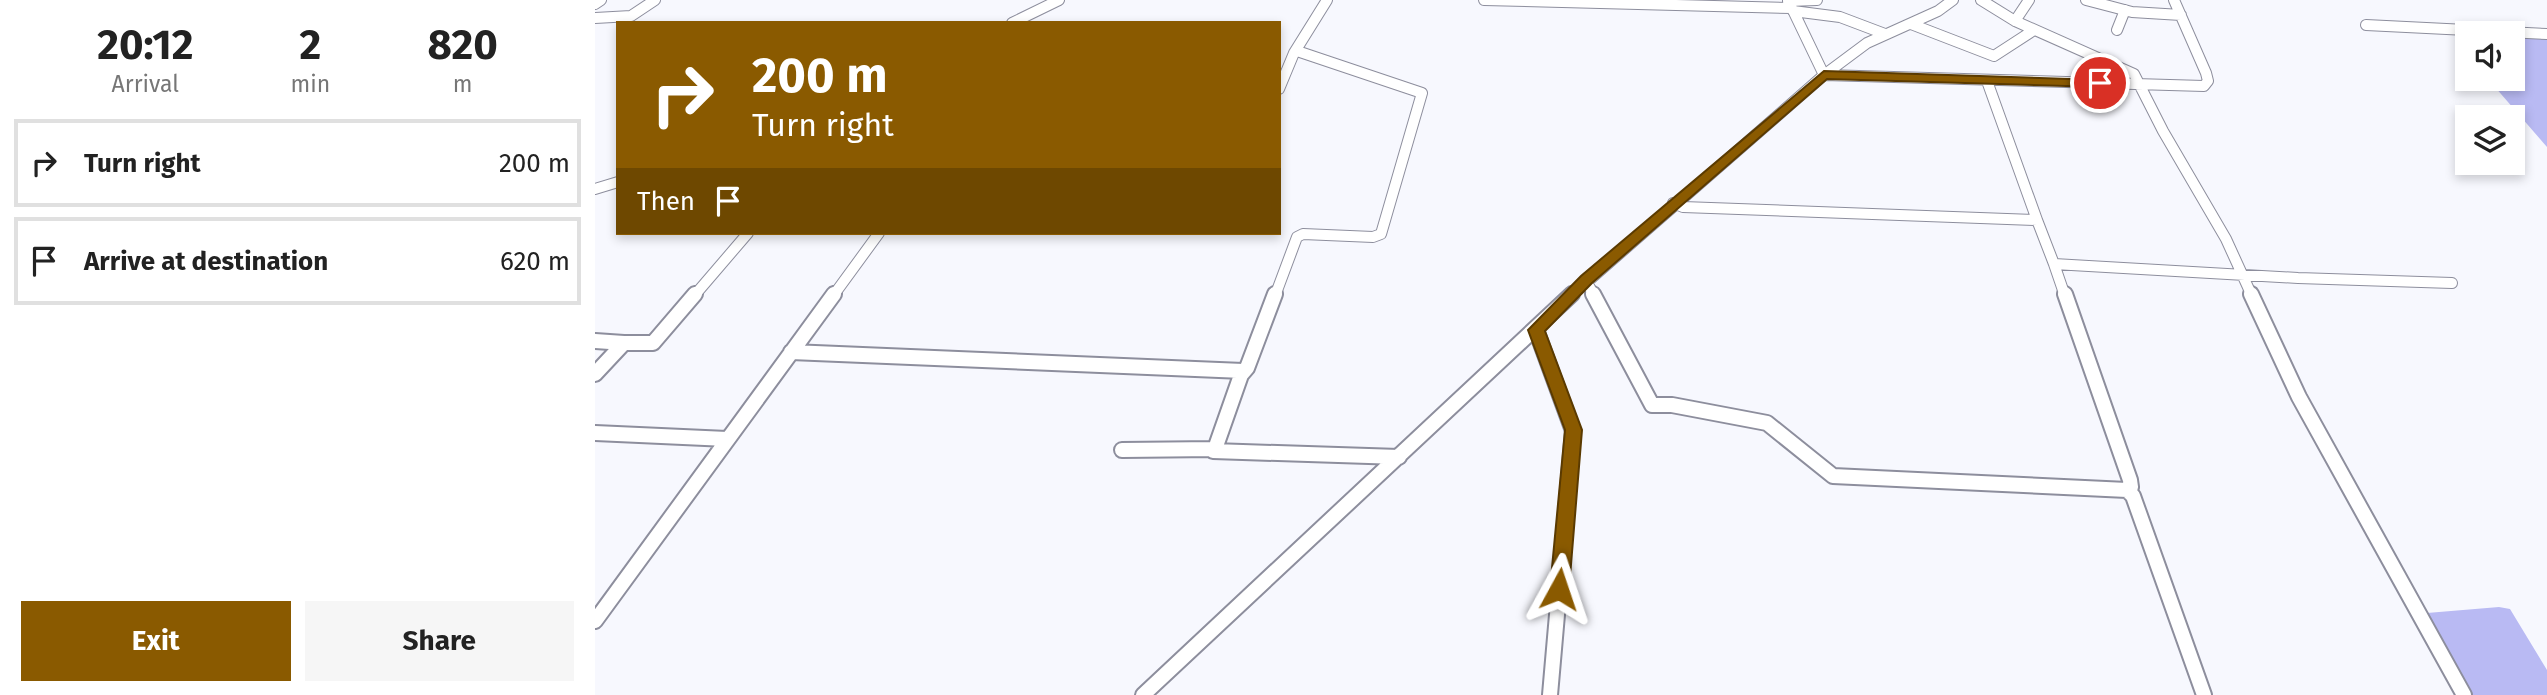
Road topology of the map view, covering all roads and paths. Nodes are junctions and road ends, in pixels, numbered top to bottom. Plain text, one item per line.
1 (601, 0) edge
2 (655, 0) edge
3 (1059, 0) edge
4 (1327, 0) edge
5 (1485, 0) edge
6 (1817, 0) edge
7 (1953, 0) edge
8 (1981, 0) edge
9 (2029, 0) edge
10 (2086, 0) edge
11 (2174, 0) edge
12 (2110, 3) edge
13 (595, 4) edge
14 (1790, 5) edge
15 (2125, 10) junction
16 (2181, 15) junction
17 (595, 18) edge
18 (1016, 21) edge
19 (2015, 21) junction
20 (1911, 24) junction
21 (2366, 25) dead end
22 (2034, 30) junction
23 (2117, 30) dead end
24 (1885, 34) junction
25 (2547, 34) edge
26 (1297, 51) junction
27 (1824, 75) junction
28 (1987, 81) junction
29 (2139, 84) junction
30 (1281, 85) edge
31 (616, 183) edge
32 (595, 190) edge
33 (1673, 204) junction
34 (2037, 219) junction
35 (746, 235) edge
36 (878, 235) edge
37 (2054, 264) junction
38 (2244, 275) junction
39 (1586, 280) junction
40 (2452, 283) dead end
41 (1536, 330) junction
42 (595, 341) edge
43 (624, 343) junction
44 (791, 352) junction
45 (1243, 371) junction
46 (595, 373) edge
47 (595, 433) edge
48 (727, 439) junction
49 (1122, 450) dead end
50 (1213, 451) junction
51 (1399, 457) junction
52 (2127, 490) junction
53 (595, 621) edge
54 (1143, 695) edge
55 (1550, 695) edge
56 (2204, 695) edge
57 (2464, 695) edge

1 - 13 street
2 - 17 street
3 - 18 street
4 - 26 street
5 - 14 street
6 - 14 street
7 - 20 street
8 - 19 street
9 - 19 street
10 - 12 street
11 - 16 street
12 - 15 street
14 - 24 street
14 - 27 street
15 - 16 street
15 - 23 street
16 - 29 street
19 - 22 street
20 - 22 street
20 - 24 street
21 - 25 street
22 - 29 street
24 - 27 street
26 - 30 street
26 - 45 street
27 - 28 street
27 - 33 street
28 - 29 street
28 - 34 street
29 - 38 street
31 - 32 street
33 - 34 street
33 - 39 street
34 - 37 street
35 - 43 street
36 - 44 street
37 - 38 street
37 - 52 street
38 - 40 street
38 - 57 street
39 - 41 street
39 - 52 street
41 - 51 street
41 - 55 street
42 - 43 street
43 - 46 street
44 - 45 street
44 - 48 street
45 - 50 street
47 - 48 street
48 - 53 street
49 - 50 street
50 - 51 street
51 - 54 street
52 - 56 street

